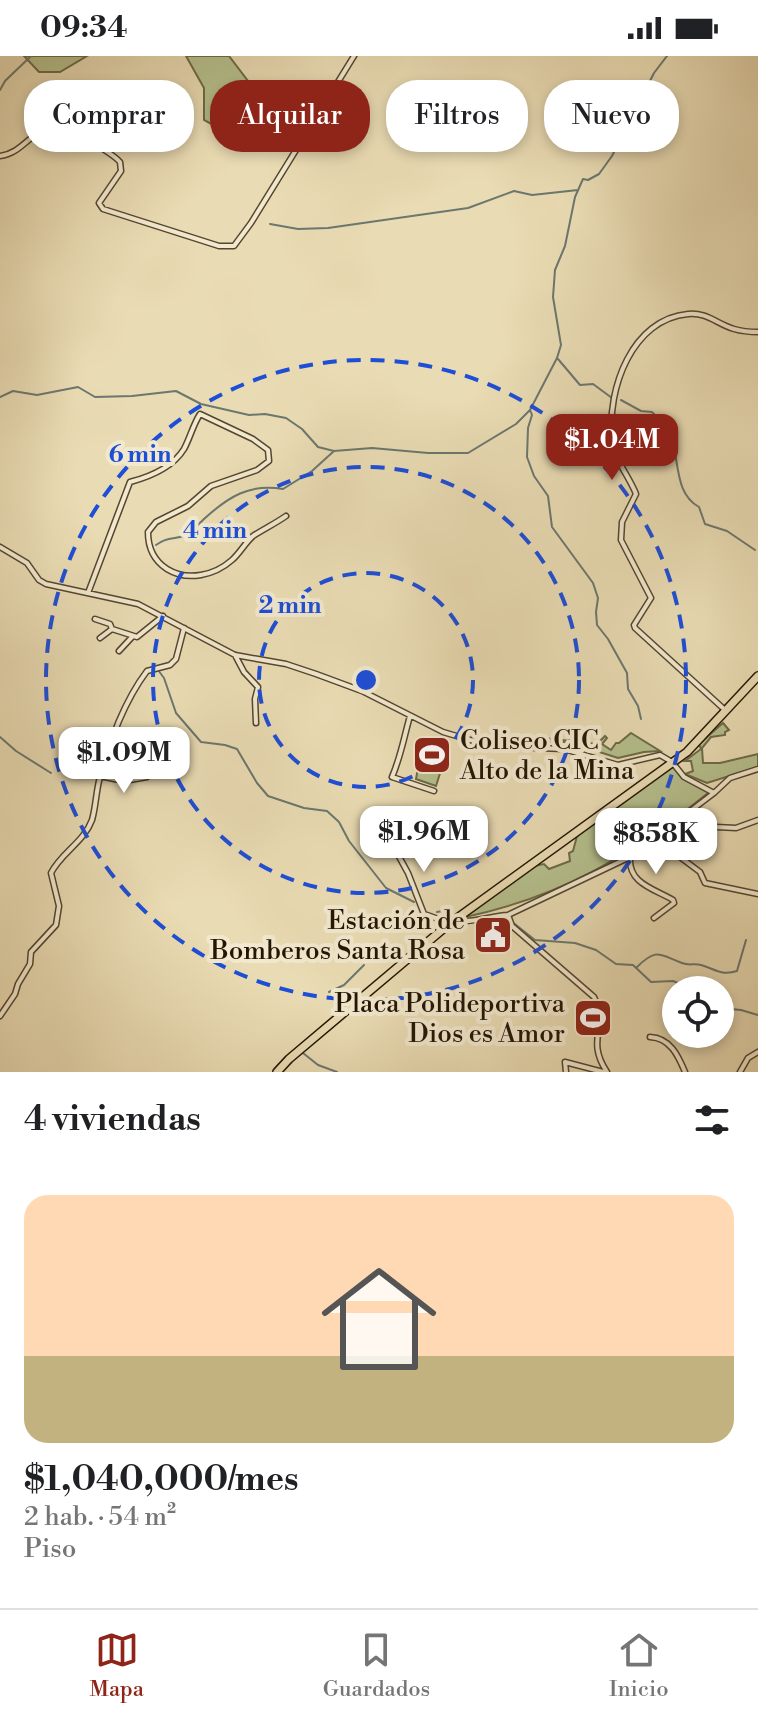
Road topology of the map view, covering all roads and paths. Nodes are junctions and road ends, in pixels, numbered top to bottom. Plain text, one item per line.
1 (354, 56) edge
2 (0, 156) edge
3 (758, 332) edge
4 (286, 516) dead end
5 (0, 547) edge
6 (88, 593) junction
7 (163, 616) junction
8 (95, 619) dead end
9 (184, 628) junction
10 (112, 629) junction
11 (133, 636) junction
12 (100, 638) dead end
13 (119, 651) dead end
14 (235, 655) junction
15 (758, 676) edge
16 (727, 711) junction
17 (410, 716) junction
18 (256, 723) dead end
19 (672, 762) junction
20 (758, 769) edge
21 (100, 776) junction
22 (147, 777) dead end
23 (434, 791) dead end
24 (714, 793) junction
25 (397, 818) dead end
26 (757, 823) edge
27 (673, 825) junction
28 (658, 835) junction
29 (630, 857) junction
30 (758, 894) edge
31 (508, 915) junction
32 (654, 918) dead end
33 (454, 921) junction
34 (0, 1016) edge
35 (650, 1037) dead end
36 (758, 1052) edge
37 (277, 1072) edge
38 (566, 1072) edge
39 (605, 1072) edge
40 (685, 1072) edge
41 (740, 1072) edge

1 - 2 street
3 - 16 street
4 - 6 street
5 - 6 street
6 - 7 street
7 - 9 street
7 - 11 street
8 - 10 street
9 - 14 street
9 - 21 street
10 - 11 street
10 - 12 street
11 - 13 street
14 - 17 street
14 - 18 street
15 - 16 main road
16 - 19 main road
17 - 19 street
17 - 23 street
19 - 24 street
19 - 33 main road
20 - 24 street
21 - 22 street
21 - 34 street
24 - 27 street
25 - 33 street
26 - 27 street
27 - 28 street
28 - 29 street
28 - 30 street
29 - 31 street
29 - 32 street
31 - 33 street
31 - 39 street
33 - 37 main road
35 - 40 street
36 - 41 street
38 - 39 street

